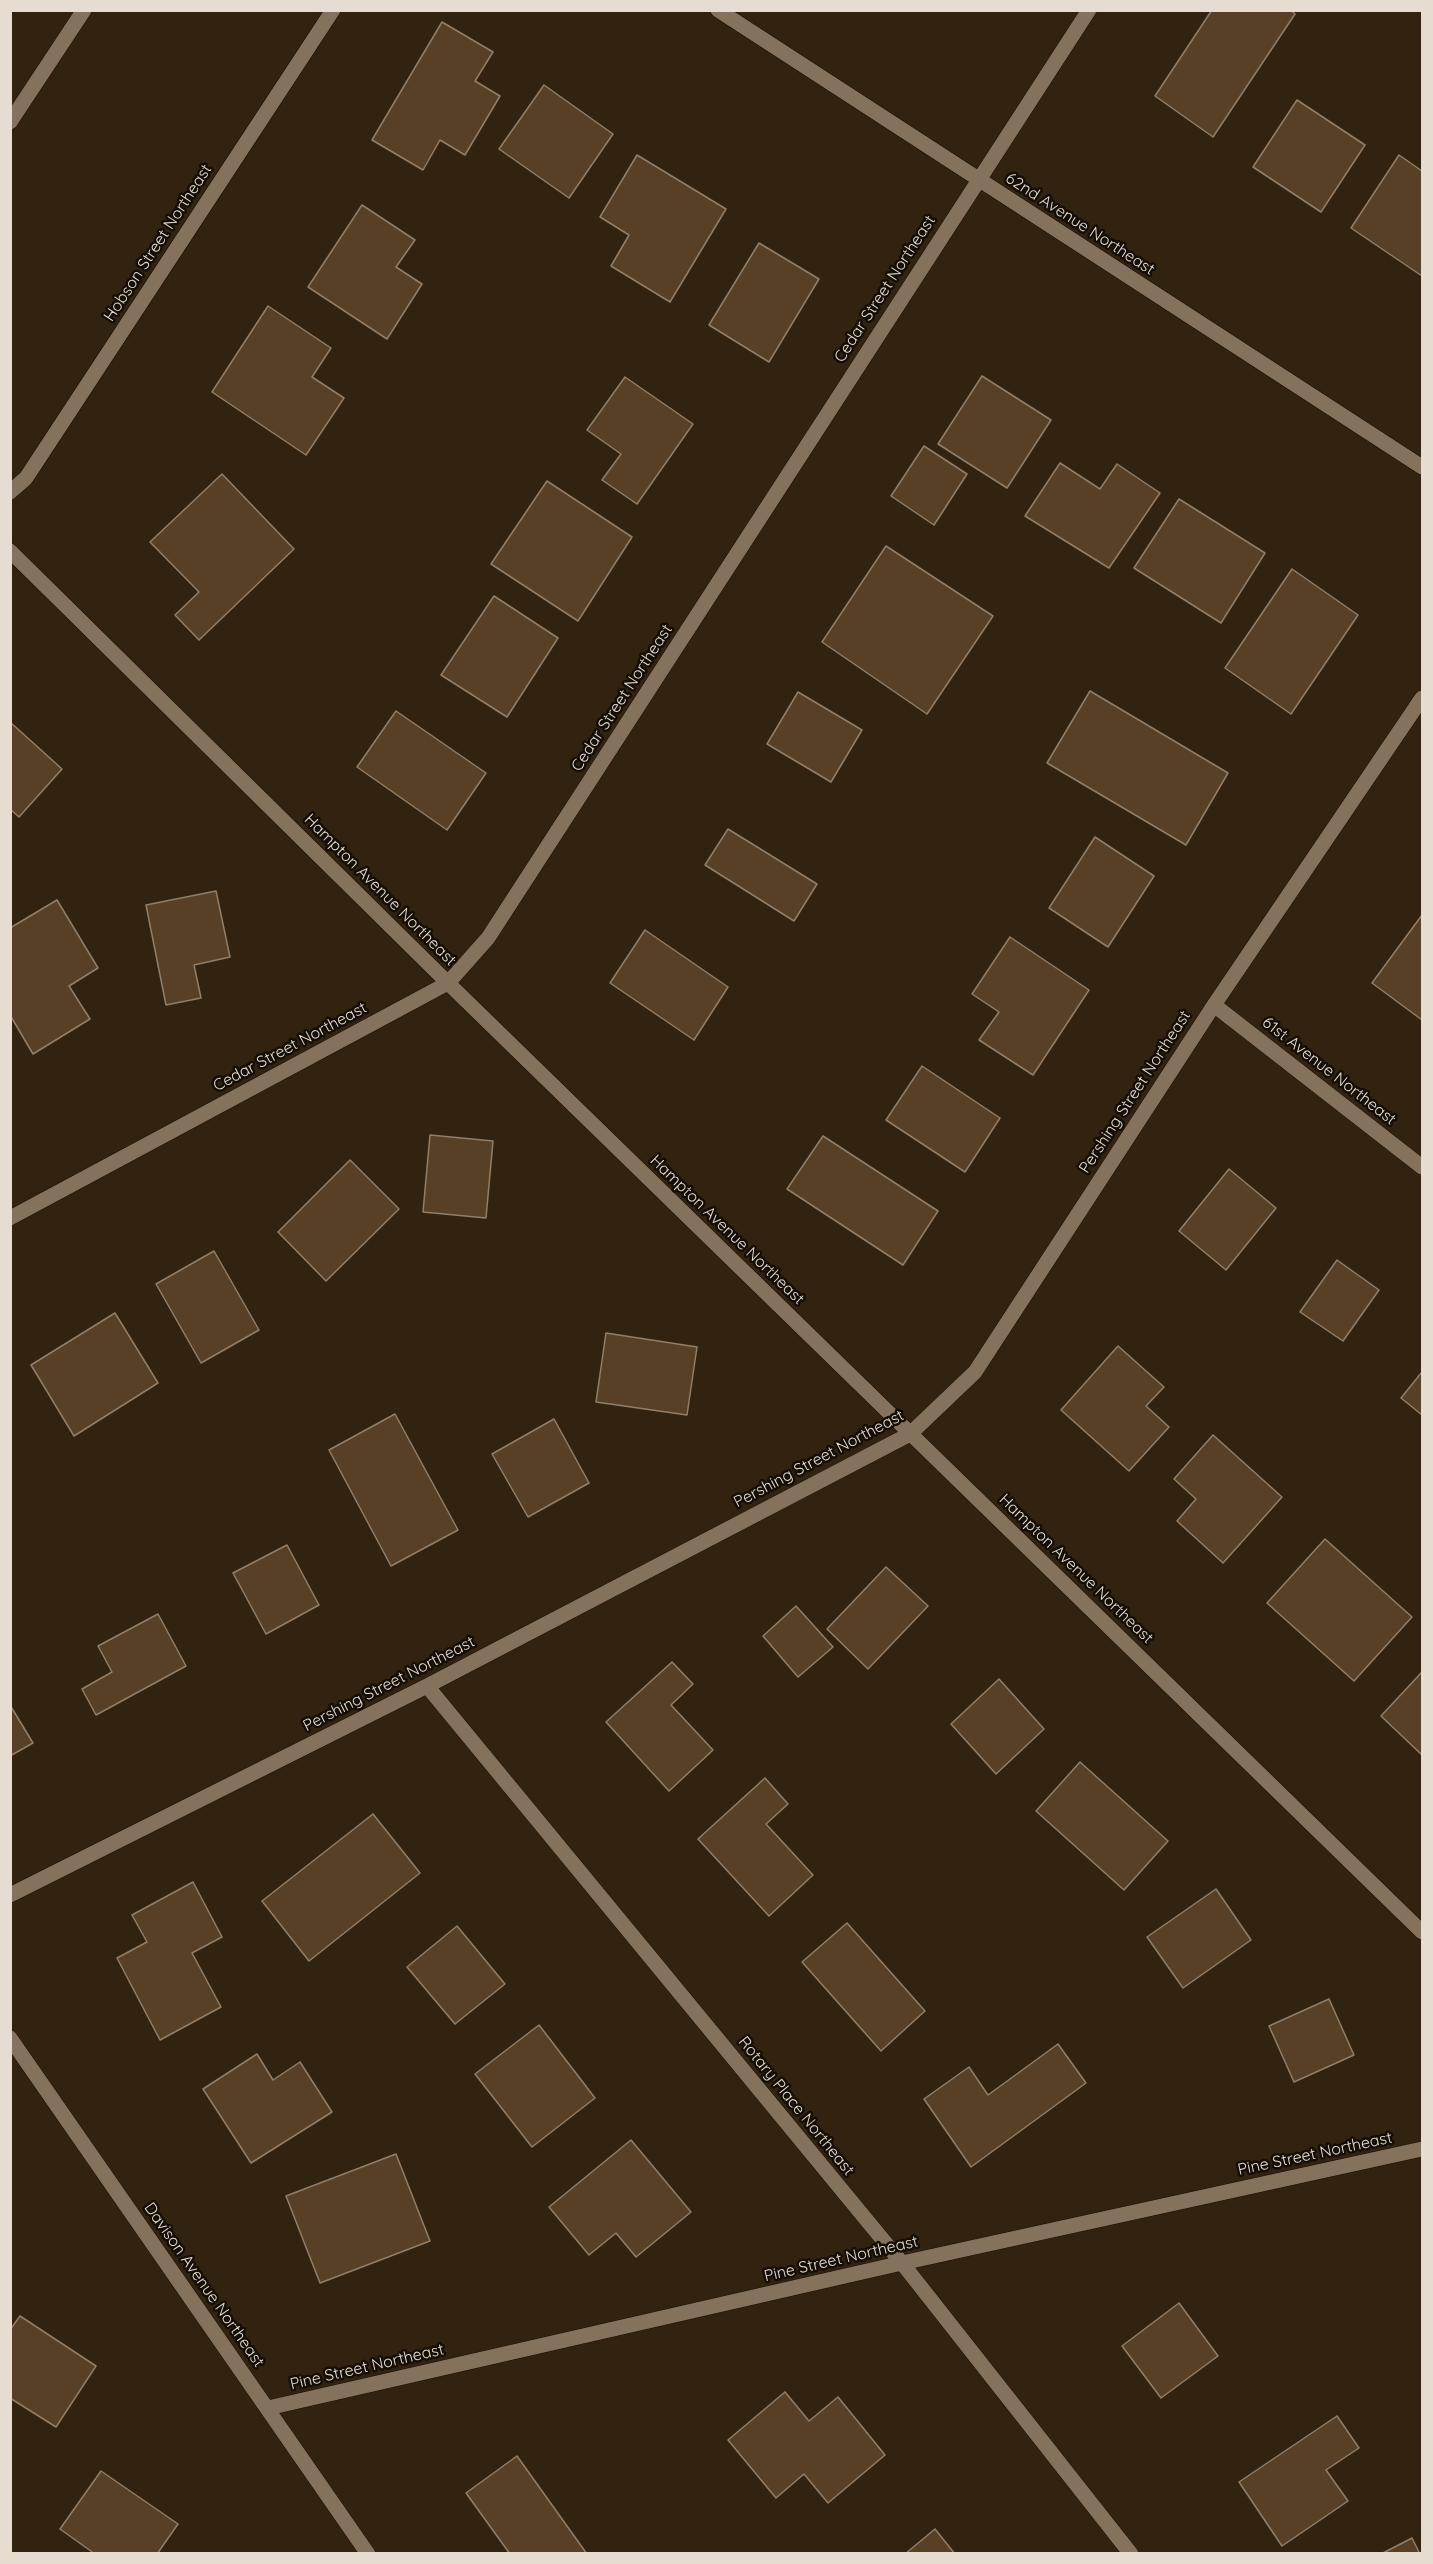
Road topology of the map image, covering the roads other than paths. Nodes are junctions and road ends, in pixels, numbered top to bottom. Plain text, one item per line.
1 (84, 10) edge
2 (333, 10) edge
3 (718, 10) edge
4 (1089, 10) edge
5 (10, 122) edge
6 (978, 179) junction
7 (1422, 467) edge
8 (10, 492) edge
9 (10, 551) edge
10 (1422, 698) edge
11 (448, 982) junction
12 (1214, 1005) junction
13 (1422, 1167) edge
14 (10, 1218) edge
15 (910, 1434) junction
16 (427, 1686) junction
17 (10, 1895) edge
18 (1422, 1932) edge
19 (10, 2038) edge
20 (1422, 2149) edge
21 (902, 2263) junction
22 (268, 2408) junction
23 (368, 2553) edge
24 (1131, 2553) edge

1 - 5 street
2 - 8 street, Hobson Street Northeast
3 - 6 street, 62nd Avenue Northeast
4 - 6 street, Cedar Street Northeast
6 - 7 street, 62nd Avenue Northeast
6 - 11 street, Cedar Street Northeast
9 - 11 street, Hampton Avenue Northeast
10 - 12 street, Pershing Street Northeast
11 - 14 street, Cedar Street Northeast
11 - 15 street, Hampton Avenue Northeast
12 - 13 street, 61st Avenue Northeast
12 - 15 street, Pershing Street Northeast
15 - 16 street, Pershing Street Northeast
15 - 18 street, Hampton Avenue Northeast
16 - 17 street, Pershing Street Northeast
16 - 21 street, Rotary Place Northeast
19 - 22 street, Davison Avenue Northeast
20 - 21 street, Pine Street Northeast
21 - 22 street, Pine Street Northeast
21 - 24 street, Rotary Place Northeast
22 - 23 street, Davison Avenue Northeast

